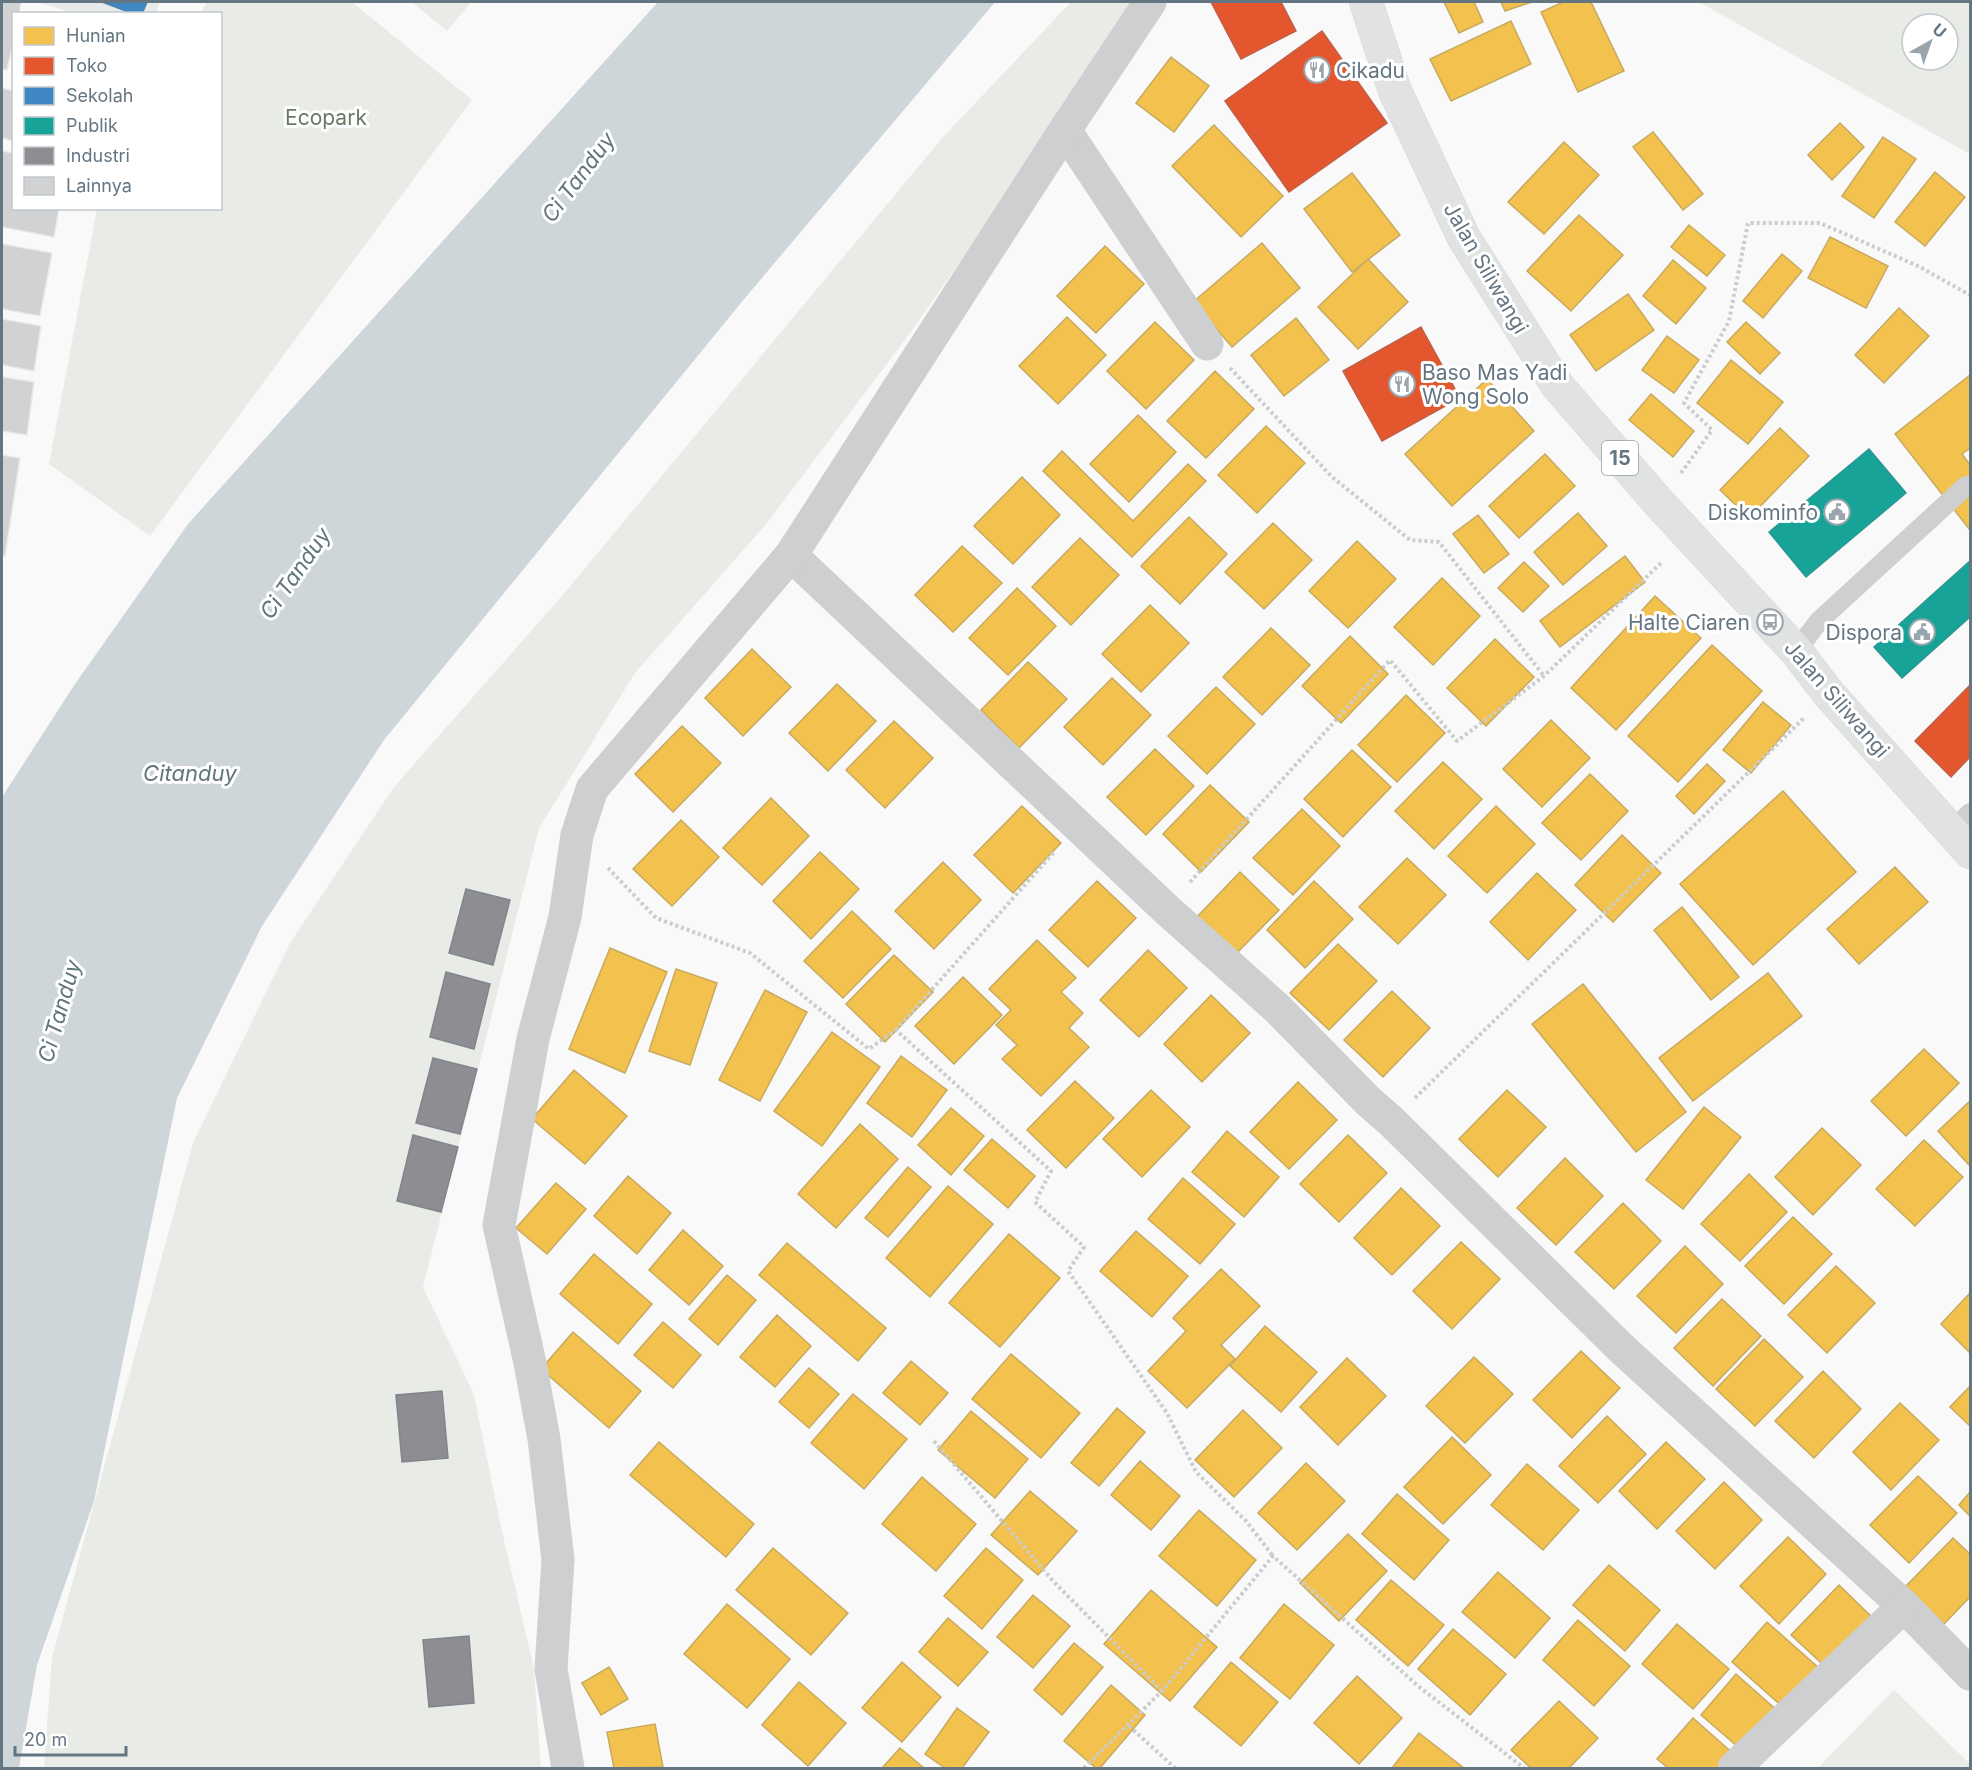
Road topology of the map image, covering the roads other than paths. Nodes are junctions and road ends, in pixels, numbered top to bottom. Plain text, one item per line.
1 (1150, 2) edge
2 (1366, 2) edge
3 (1065, 130) junction
4 (1207, 344) road end
5 (1966, 486) dead end
6 (791, 555) junction
7 (1796, 651) junction
8 (1964, 832) edge
9 (1904, 1606) junction
10 (1971, 1674) edge
11 (568, 1768) edge
12 (1734, 1768) edge

1 - 3 street
2 - 7 highway, Jalan Siliwangi / 15
3 - 4 street
3 - 6 street
5 - 7 lane
6 - 9 street
6 - 11 street
7 - 8 highway, Jalan Siliwangi / 15
9 - 10 street
9 - 12 street

